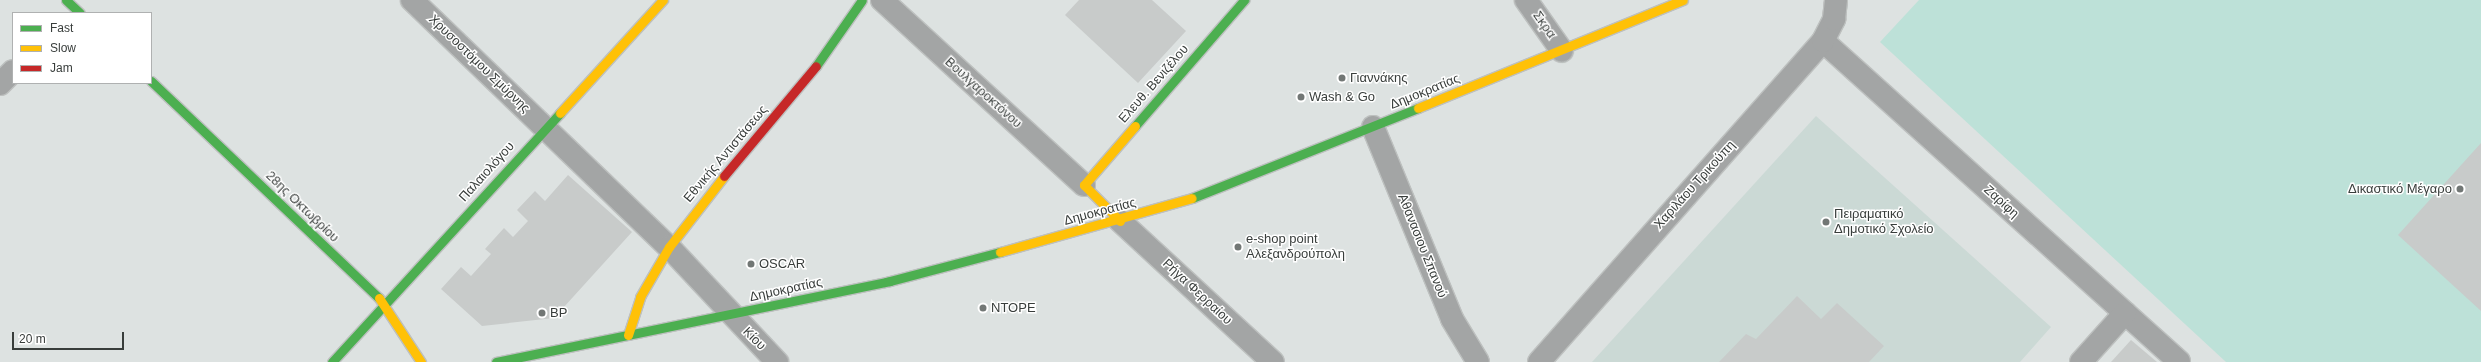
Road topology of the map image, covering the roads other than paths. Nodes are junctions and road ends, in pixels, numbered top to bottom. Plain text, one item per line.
1 (412, 0) edge
2 (662, 0) edge
3 (862, 0) edge
4 (882, 0) edge
5 (1244, 0) edge
6 (1526, 0) edge
7 (1683, 0) edge
8 (1836, 0) edge
9 (1823, 41) junction
10 (1562, 51) junction
11 (12, 72) edge
12 (152, 82) edge
13 (0, 84) edge
14 (1373, 127) junction
15 (545, 128) junction
16 (1084, 185) junction
17 (1120, 221) junction
18 (669, 247) junction
19 (385, 304) junction
20 (2125, 313) junction
21 (731, 316) junction
22 (628, 335) junction
23 (332, 362) edge
24 (421, 362) edge
25 (496, 362) edge
26 (777, 362) edge
27 (1273, 362) edge
28 (1478, 362) edge
29 (1539, 362) edge
30 (2081, 362) edge
31 (2179, 362) edge

1 - 15 street, Χρυσοστόμου Σμύρνης
2 - 15 street, Παλαιολόγου
3 - 18 street, Εθνικής Αντιστάσεως
4 - 16 street, Βουλγαροκτόνου
5 - 16 street, Ελευθ. Βενιζέλου
6 - 10 street, Σκρα
7 - 10 street, Δημοκρατίας
8 - 9 street, Χαριλάου Τρικούπη
9 - 20 street, Ζαρίφη
9 - 29 street, Χαριλάου Τρικούπη
10 - 14 street, Δημοκρατίας
11 - 13 street
12 - 19 street, 28ης Οκτωβρίου
14 - 17 street, Δημοκρατίας
14 - 28 street, Αθανασιου Σπανού
15 - 18 street, Χρυσοστόμου Σμύρνης
15 - 19 street, Παλαιολόγου
16 - 17 street
17 - 21 street, Δημοκρατίας
17 - 27 street, Ρήγα Φερραίου
18 - 21 street, Κίου
18 - 22 street, Εθνικής Αντιστάσεως
19 - 23 street, Παλαιολόγου
19 - 24 street, 28ης Οκτωβρίου
20 - 30 street
20 - 31 street, Ζαρίφη
21 - 22 street, Δημοκρατίας
21 - 26 street, Κίου
22 - 25 street, Δημοκρατίας

